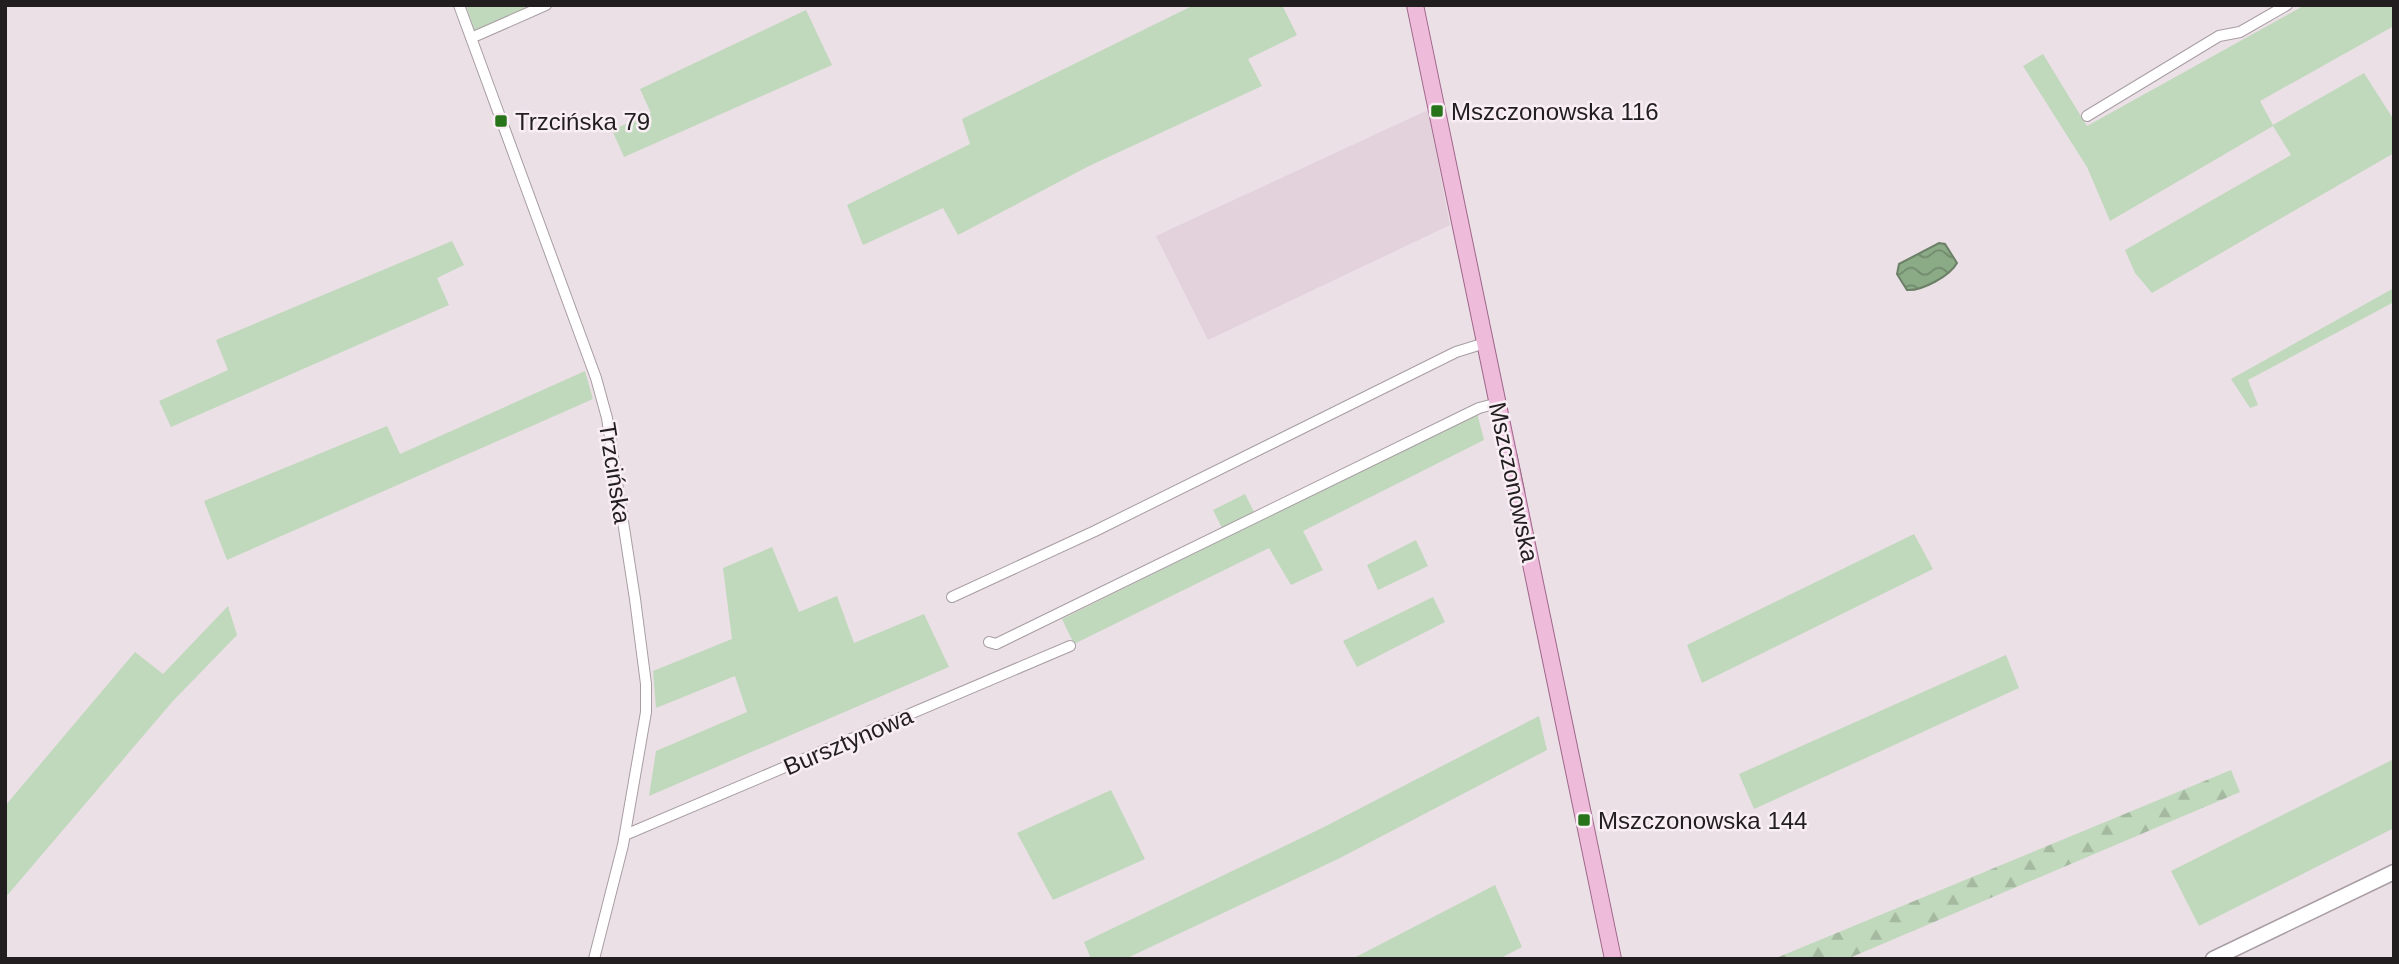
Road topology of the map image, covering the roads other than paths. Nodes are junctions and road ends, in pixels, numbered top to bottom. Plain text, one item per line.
1 (459, 5) edge
2 (546, 5) edge
3 (1415, 5) edge
4 (2287, 5) edge
5 (471, 38) junction
6 (2087, 116) dead end
7 (1485, 343) junction
8 (1498, 403) junction
9 (953, 597) dead end
10 (989, 642) dead end
11 (1070, 646) dead end
12 (625, 835) junction
13 (2394, 872) edge
14 (594, 959) edge
15 (1613, 959) edge
16 (2213, 959) edge

1 - 5 street, Trzcińska
2 - 5 street
3 - 7 main road, Mszczonowska
4 - 6 street
5 - 12 street, Trzcińska
7 - 8 main road, Mszczonowska
7 - 9 street
8 - 10 street
8 - 15 main road, Mszczonowska
11 - 12 street, Bursztynowa
12 - 14 street, Trzcińska
13 - 16 main road

